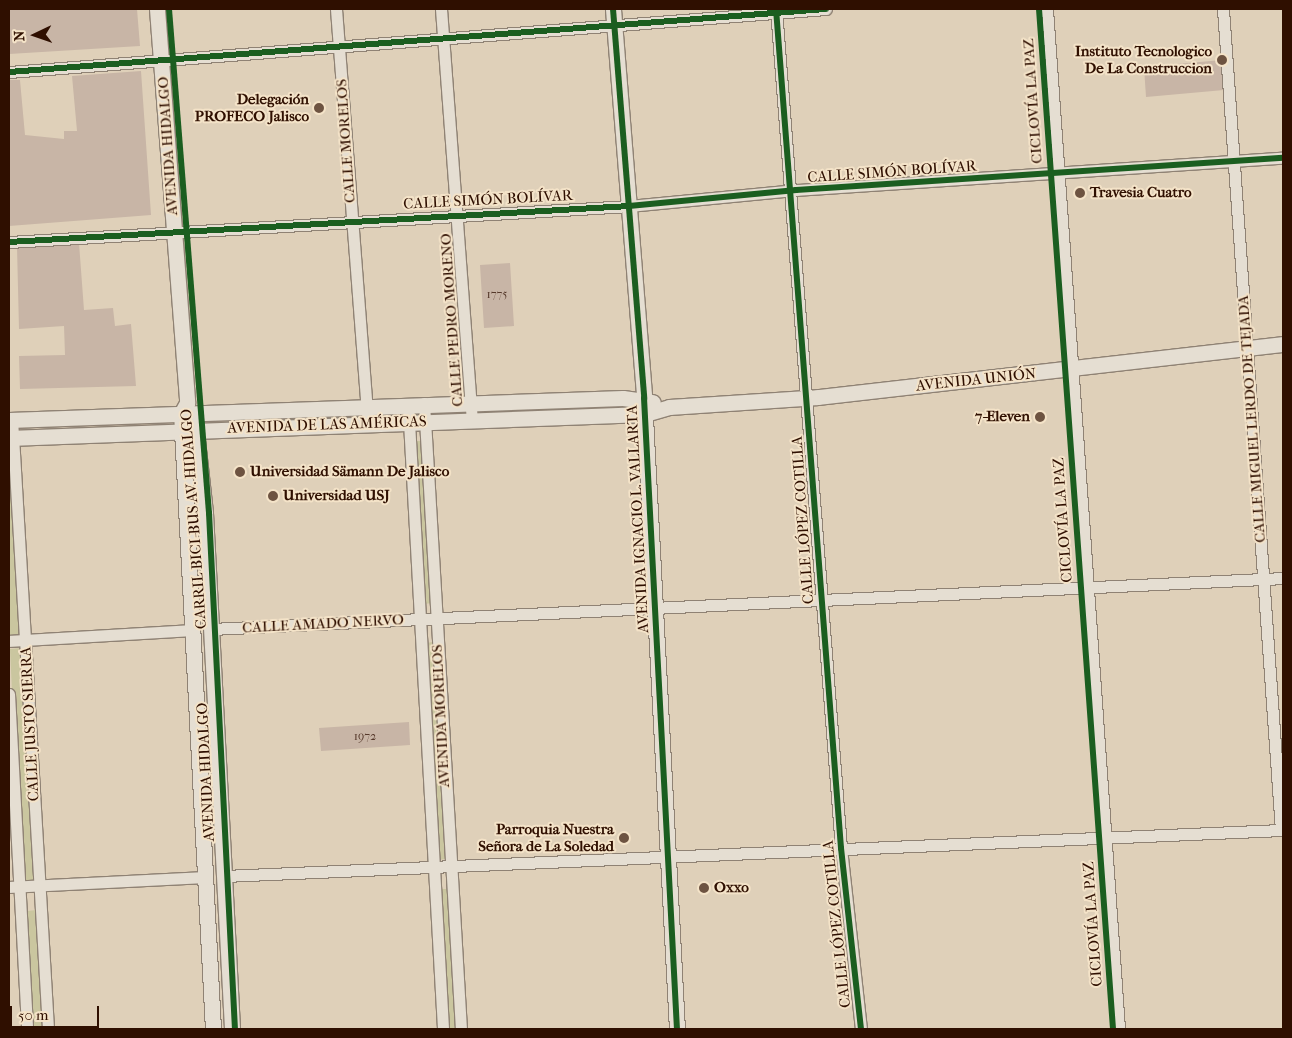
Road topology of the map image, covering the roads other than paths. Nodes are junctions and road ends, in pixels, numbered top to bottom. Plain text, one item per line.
1 (157, 9) edge
2 (336, 9) edge
3 (441, 9) edge
4 (613, 9) edge
5 (826, 9) edge
6 (1047, 9) edge
7 (1223, 9) edge
8 (776, 11) edge
9 (614, 26) junction
10 (444, 41) junction
11 (339, 47) junction
12 (162, 62) junction
13 (9, 72) edge
14 (1283, 158) edge
15 (1234, 162) junction
16 (1058, 173) junction
17 (790, 191) junction
18 (628, 206) junction
19 (456, 214) junction
20 (352, 220) junction
21 (174, 233) junction
22 (9, 242) edge
23 (1283, 344) edge
24 (1247, 349) junction
25 (1072, 370) junction
26 (644, 398) junction
27 (806, 398) junction
28 (470, 402) junction
29 (416, 404) junction
30 (366, 405) junction
31 (669, 407) junction
32 (187, 410) junction
33 (645, 414) junction
34 (10, 420) edge
35 (472, 420) junction
36 (425, 421) junction
37 (409, 422) junction
38 (368, 424) junction
39 (189, 430) junction
40 (11, 438) edge
41 (1283, 578) edge
42 (1264, 579) junction
43 (1088, 588) junction
44 (822, 600) junction
45 (655, 608) junction
46 (435, 618) junction
47 (422, 619) junction
48 (211, 629) junction
49 (192, 630) junction
50 (25, 640) junction
51 (9, 642) edge
52 (9, 694) edge
53 (1282, 830) edge
54 (1106, 839) junction
55 (841, 848) junction
56 (668, 856) junction
57 (450, 865) junction
58 (435, 866) junction
59 (224, 876) junction
60 (205, 877) junction
61 (40, 886) junction
62 (14, 887) edge
63 (27, 1029) edge
64 (48, 1029) edge
65 (213, 1029) edge
66 (232, 1029) edge
67 (444, 1029) edge
68 (461, 1029) edge
69 (677, 1029) edge
70 (861, 1029) edge
71 (1119, 1029) edge

1 - 12 main road, AVENIDA HIDALGO
2 - 11 street, CALLE MORELOS
3 - 10 street, CALLE PEDRO MORENO
4 - 9 main road, AVENIDA IGNACIO L. VALLARTA
5 - 8 street
6 - 16 street
7 - 15 street, CALLE MIGUEL LERDO DE TEJADA
8 - 9 street
8 - 17 street, CALLE LÓPEZ COTILLA
9 - 10 street
9 - 18 main road, AVENIDA IGNACIO L. VALLARTA
10 - 11 street
10 - 19 street, CALLE PEDRO MORENO
11 - 12 street
11 - 20 street, CALLE MORELOS
12 - 13 street
12 - 21 main road, AVENIDA HIDALGO
14 - 15 street, CALLE SIMÓN BOLÍVAR
15 - 16 street, CALLE SIMÓN BOLÍVAR
15 - 24 street, CALLE MIGUEL LERDO DE TEJADA
16 - 17 street, CALLE SIMÓN BOLÍVAR
16 - 25 street
17 - 18 street, CALLE SIMÓN BOLÍVAR
17 - 27 street, CALLE LÓPEZ COTILLA
18 - 19 street, CALLE SIMÓN BOLÍVAR
18 - 26 main road, AVENIDA IGNACIO L. VALLARTA
19 - 20 street, CALLE SIMÓN BOLÍVAR
19 - 28 street, CALLE PEDRO MORENO
20 - 21 street, CALLE SIMÓN BOLÍVAR
20 - 30 street, CALLE MORELOS
21 - 22 street, CALLE SIMÓN BOLÍVAR
21 - 32 main road, AVENIDA HIDALGO
23 - 24 main road, AVENIDA UNIÓN
24 - 25 main road, AVENIDA UNIÓN
24 - 42 street, CALLE MIGUEL LERDO DE TEJADA
25 - 27 main road, AVENIDA UNIÓN
25 - 43 street
26 - 28 main road, AVENIDA DE LAS AMÉRICAS
26 - 31 main road, AVENIDA UNIÓN
26 - 33 main road, AVENIDA IGNACIO L. VALLARTA
27 - 31 main road, AVENIDA UNIÓN
27 - 44 street, CALLE LÓPEZ COTILLA
28 - 29 main road, AVENIDA DE LAS AMÉRICAS
28 - 35 street, CALLE PEDRO MORENO
29 - 30 main road, AVENIDA DE LAS AMÉRICAS
29 - 36 street, AVENIDA MORELOS
29 - 37 street, AVENIDA MORELOS
30 - 32 main road, AVENIDA DE LAS AMÉRICAS
30 - 38 street, CALLE MORELOS
31 - 33 main road, AVENIDA UNIÓN
32 - 34 main road, AVENIDA DE LAS AMÉRICAS
32 - 39 main road, AVENIDA HIDALGO
33 - 35 main road, AVENIDA DE LAS AMÉRICAS
33 - 45 main road, AVENIDA IGNACIO L. VALLARTA
34 - 40 street, CALLE JUSTO SIERRA
35 - 36 main road, AVENIDA DE LAS AMÉRICAS
36 - 37 main road, AVENIDA DE LAS AMÉRICAS
36 - 46 street, AVENIDA MORELOS
37 - 38 main road, AVENIDA DE LAS AMÉRICAS
37 - 47 street, AVENIDA MORELOS
38 - 39 main road, AVENIDA DE LAS AMÉRICAS
39 - 40 main road, AVENIDA DE LAS AMÉRICAS
39 - 48 main road, AVENIDA HIDALGO
39 - 49 main road, AVENIDA HIDALGO
40 - 50 street, CALLE JUSTO SIERRA
41 - 42 street, CALLE AMADO NERVO
42 - 43 street, CALLE AMADO NERVO
42 - 53 street, CALLE MIGUEL LERDO DE TEJADA
43 - 44 street, CALLE AMADO NERVO
43 - 54 street
44 - 45 street, CALLE AMADO NERVO
44 - 55 street, CALLE LÓPEZ COTILLA
45 - 46 street, CALLE AMADO NERVO
45 - 56 main road, AVENIDA IGNACIO L. VALLARTA
46 - 47 street, CALLE AMADO NERVO
46 - 57 street, AVENIDA MORELOS
47 - 48 street, CALLE AMADO NERVO
47 - 58 street, AVENIDA MORELOS
48 - 59 main road, AVENIDA HIDALGO
49 - 50 street
49 - 60 main road, AVENIDA HIDALGO
50 - 51 street
50 - 61 street, CALLE JUSTO SIERRA
52 - 62 street, CALLE JUSTO SIERRA
53 - 54 street
54 - 55 street
54 - 71 street
55 - 56 street
55 - 70 street, CALLE LÓPEZ COTILLA
56 - 57 street
56 - 69 main road, AVENIDA IGNACIO L. VALLARTA
57 - 58 street
57 - 68 street, AVENIDA MORELOS
58 - 59 street
58 - 67 street, AVENIDA MORELOS
59 - 66 main road, AVENIDA HIDALGO
60 - 61 street
60 - 65 main road, AVENIDA HIDALGO
61 - 62 street
61 - 64 street, CALLE JUSTO SIERRA
62 - 63 street, CALLE JUSTO SIERRA

